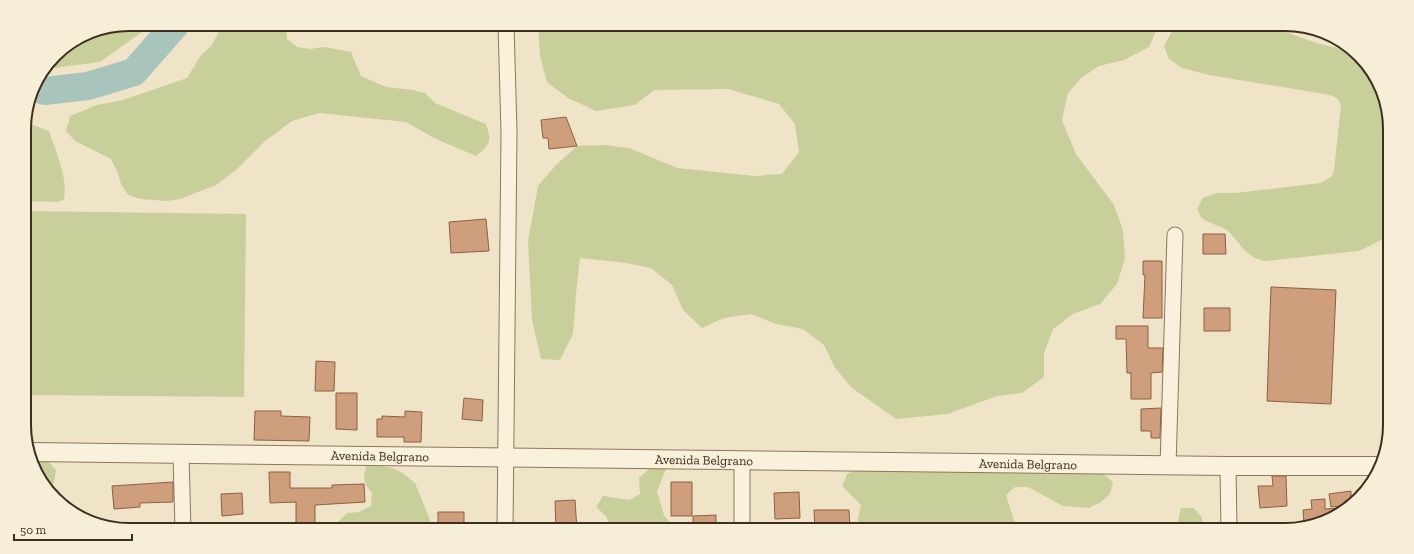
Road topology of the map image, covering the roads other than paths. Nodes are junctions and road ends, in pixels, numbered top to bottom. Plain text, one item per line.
1 (506, 31) edge
2 (1175, 234) dead end
3 (35, 452) edge
4 (182, 454) junction
5 (505, 458) junction
6 (742, 460) junction
7 (1168, 466) junction
8 (1228, 466) junction
9 (1374, 466) edge
10 (183, 523) edge
11 (505, 523) edge
12 (742, 523) edge
13 (1229, 523) edge

1 - 5 street
2 - 7 street
3 - 4 street, Avenida Belgrano
4 - 5 street, Avenida Belgrano
4 - 10 street
5 - 6 street, Avenida Belgrano
5 - 11 street
6 - 7 street, Avenida Belgrano
6 - 12 street
7 - 8 street, Avenida Belgrano
8 - 9 street, Avenida Belgrano
8 - 13 street

